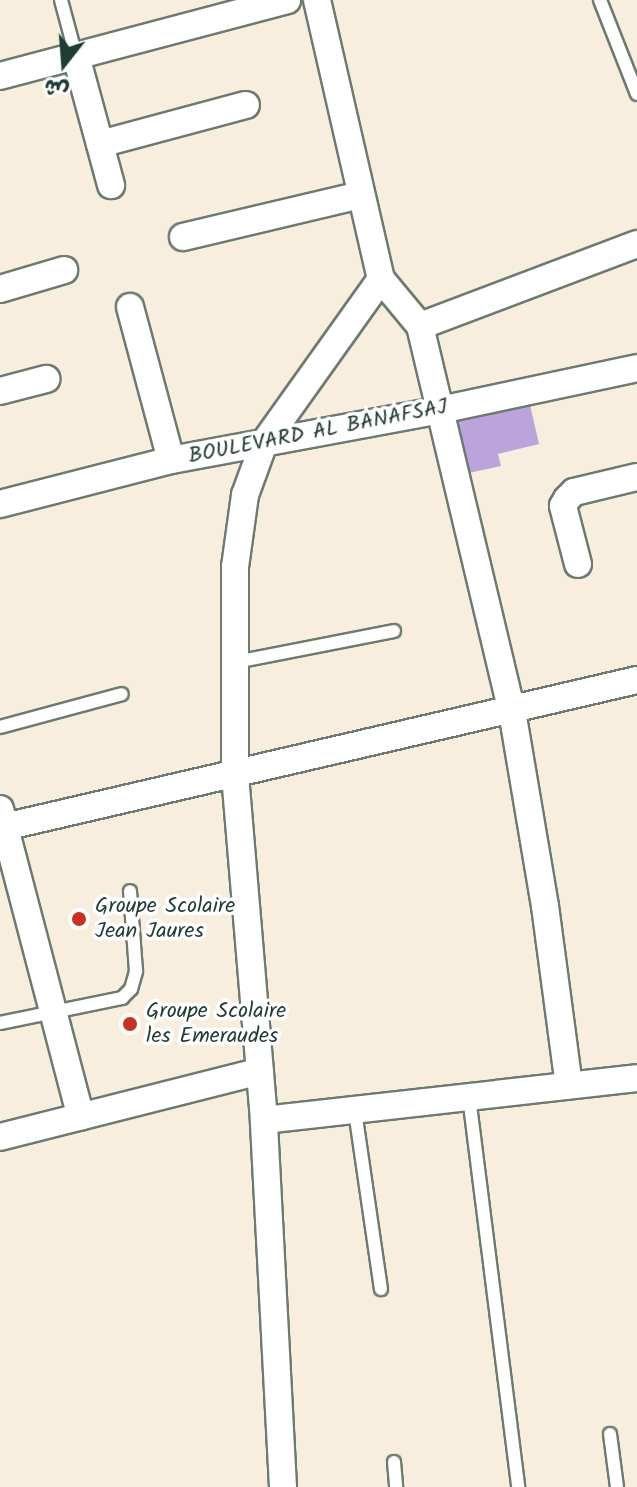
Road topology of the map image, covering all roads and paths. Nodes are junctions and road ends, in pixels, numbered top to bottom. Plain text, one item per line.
1 (61, 0) edge
2 (287, 0) edge
3 (317, 0) edge
4 (600, 0) edge
5 (76, 56) junction
6 (0, 76) edge
7 (637, 94) edge
8 (246, 105) dead end
9 (100, 144) junction
10 (111, 185) dead end
11 (361, 195) junction
12 (183, 237) dead end
13 (637, 244) edge
14 (64, 270) dead end
15 (381, 279) junction
16 (0, 289) edge
17 (130, 307) dead end
18 (420, 326) junction
19 (637, 368) edge
20 (46, 379) dead end
21 (0, 391) edge
22 (440, 410) junction
23 (264, 443) junction
24 (171, 460) junction
25 (637, 477) edge
26 (0, 504) edge
27 (578, 564) dead end
28 (394, 631) dead end
29 (236, 662) junction
30 (637, 680) edge
31 (122, 694) dead end
32 (512, 711) junction
33 (0, 727) edge
34 (235, 774) junction
35 (2, 821) edge
36 (130, 891) dead end
37 (53, 1011) junction
38 (0, 1023) edge
39 (260, 1071) junction
40 (637, 1078) edge
41 (569, 1085) junction
42 (469, 1097) junction
43 (355, 1111) junction
44 (81, 1117) junction
45 (264, 1120) junction
46 (0, 1137) edge
47 (381, 1289) dead end
48 (610, 1434) dead end
49 (394, 1462) dead end
50 (283, 1487) edge
51 (396, 1487) edge
52 (518, 1487) edge
53 (617, 1487) edge

1 - 5 lane
2 - 5 street
3 - 11 street
4 - 7 lane
5 - 6 street
5 - 9 street
8 - 9 street
9 - 10 street
11 - 12 street
11 - 15 street
13 - 18 street
14 - 16 street
15 - 18 street
15 - 23 street
17 - 24 street
18 - 22 street
19 - 22 street, BOULEVARD AL BANAFSAJ
20 - 21 street
22 - 23 street, BOULEVARD AL BANAFSAJ
22 - 32 street
23 - 24 street, BOULEVARD AL BANAFSAJ
23 - 29 street
24 - 26 street, BOULEVARD AL BANAFSAJ
25 - 27 street
28 - 29 lane
29 - 34 street
30 - 32 street
31 - 33 lane
32 - 34 street
32 - 41 street
34 - 35 street
34 - 39 street
35 - 37 street
36 - 37 lane
37 - 38 lane
37 - 44 street
39 - 44 street
39 - 45 street
40 - 41 street
41 - 42 street
42 - 43 street
42 - 52 lane
43 - 45 street
43 - 47 lane
44 - 46 street
45 - 50 street
48 - 53 lane
49 - 51 lane

